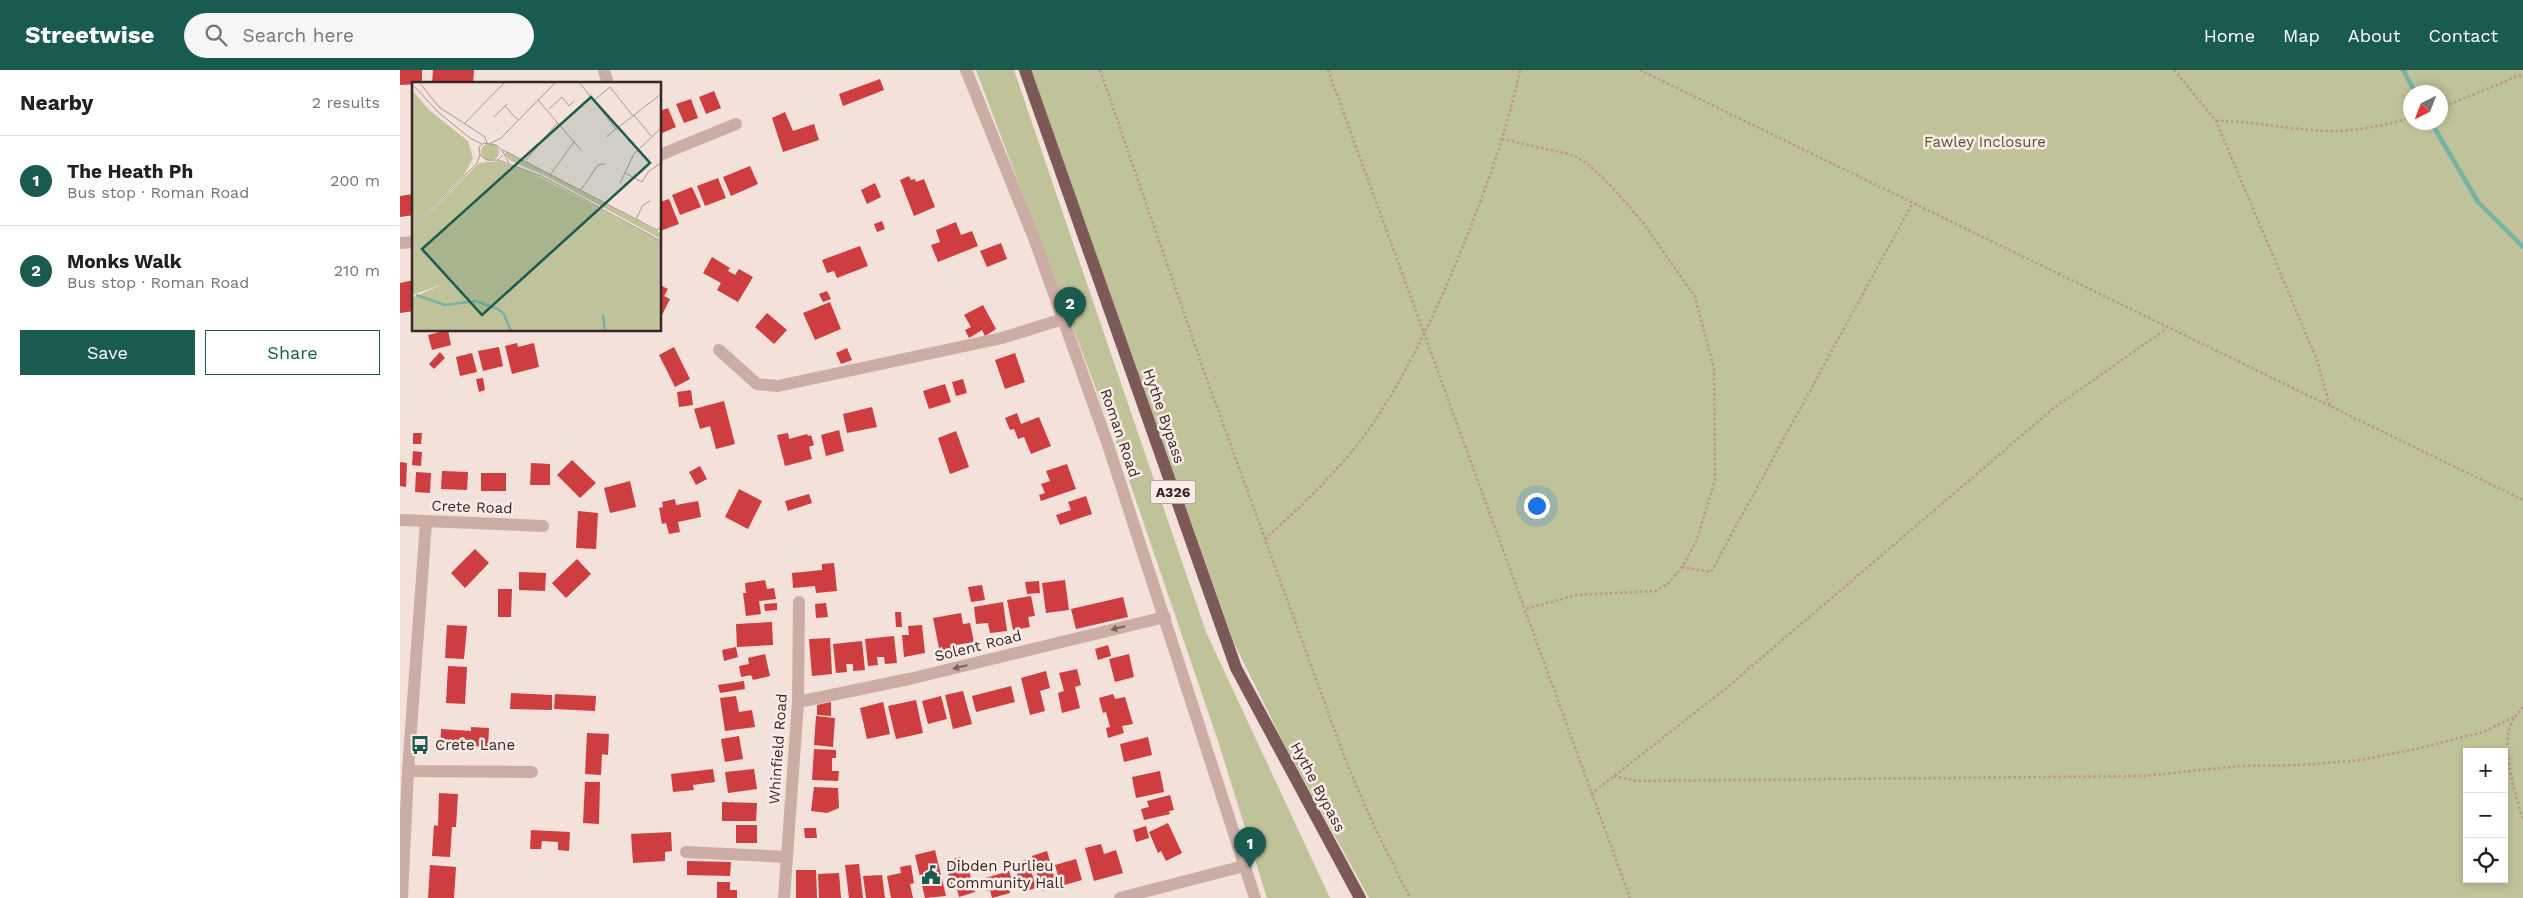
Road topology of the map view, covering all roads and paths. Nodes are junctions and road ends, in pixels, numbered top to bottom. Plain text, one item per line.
1 (966, 70) edge
2 (1025, 70) edge
3 (1100, 70) edge
4 (1328, 70) edge
5 (1520, 70) edge
6 (1640, 70) edge
7 (2174, 70) edge
8 (2523, 74) edge
9 (2448, 105) edge
10 (2403, 120) edge
11 (2216, 121) junction
12 (736, 124) dead end
13 (1502, 139) junction
14 (661, 155) edge
15 (1912, 204) junction
16 (1064, 320) junction
17 (2166, 329) junction
18 (1425, 332) junction
19 (719, 350) dead end
20 (2330, 406) junction
21 (2523, 500) edge
22 (400, 520) edge
23 (426, 522) junction
24 (543, 526) dead end
25 (1264, 539) junction
26 (1682, 567) junction
27 (799, 602) dead end
28 (1525, 610) junction
29 (1165, 617) junction
30 (798, 702) junction
31 (2523, 707) edge
32 (2514, 718) junction
33 (408, 771) junction
34 (532, 772) dead end
35 (1614, 776) junction
36 (1592, 794) junction
37 (2523, 820) edge
38 (686, 852) dead end
39 (787, 858) junction
40 (402, 862) edge
41 (1244, 866) junction
42 (402, 898) edge
43 (784, 898) edge
44 (1120, 898) edge
45 (1255, 898) edge
46 (1360, 898) edge
47 (1410, 898) edge
48 (1630, 898) edge

1 - 16 street, Roman Road
2 - 46 main road, Hythe Bypass / A326
3 - 25 path
4 - 18 path
5 - 13 path
6 - 15 path
7 - 11 path
8 - 9 path
10 - 11 path
11 - 20 path
12 - 14 street
13 - 18 path
13 - 26 path
15 - 17 path
15 - 26 path
16 - 19 street
16 - 29 street, Roman Road
17 - 20 path
17 - 35 path
18 - 25 path
18 - 28 path
20 - 21 path
22 - 23 street, Crete Road
23 - 24 street, Crete Road
23 - 33 street
25 - 47 path
26 - 28 path
27 - 30 street, Whinfield Road
28 - 36 path
29 -> 30 street, Solent Road
29 - 41 street, Roman Road
30 - 39 street, Whinfield Road
31 - 32 path
32 - 35 path
32 - 37 path
33 - 34 street
33 - 40 street
35 - 36 path
36 - 48 path
38 - 39 street
39 - 43 street, Whinfield Road
40 - 42 street
41 - 44 street
41 - 45 street, Roman Road

